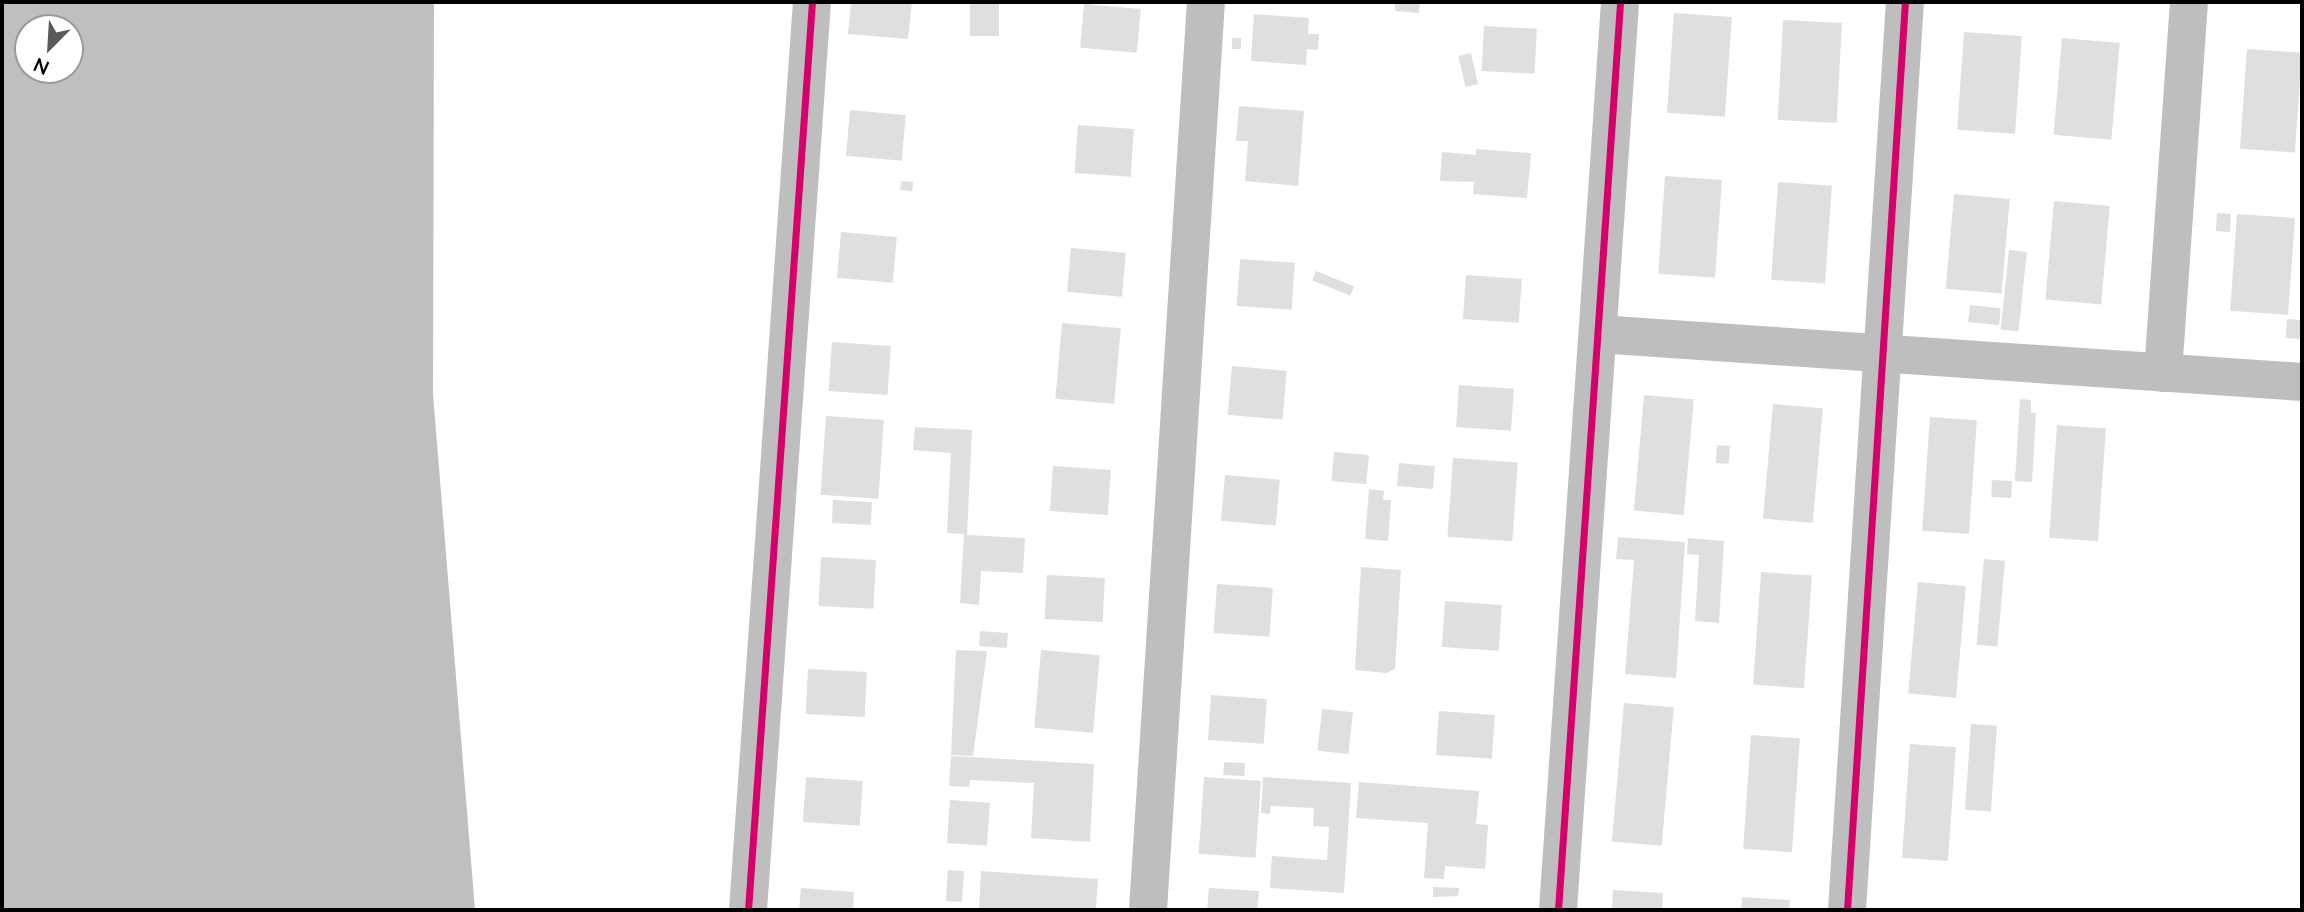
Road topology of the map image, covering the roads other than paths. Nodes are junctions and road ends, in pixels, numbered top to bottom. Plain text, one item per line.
1 (812, 2) edge
2 (1206, 2) edge
3 (1620, 2) edge
4 (1905, 2) edge
5 (2189, 2) edge
6 (1598, 334) junction
7 (1882, 354) junction
8 (2163, 373) junction
9 (2302, 382) edge
10 (748, 910) edge
11 (1148, 910) edge
12 (1558, 910) edge
13 (1847, 910) edge

1 - 10 street
2 - 11 street
3 - 6 street
4 - 7 street
5 - 8 street
6 - 7 street
6 - 12 street
7 - 8 street
7 - 13 street
8 - 9 street

